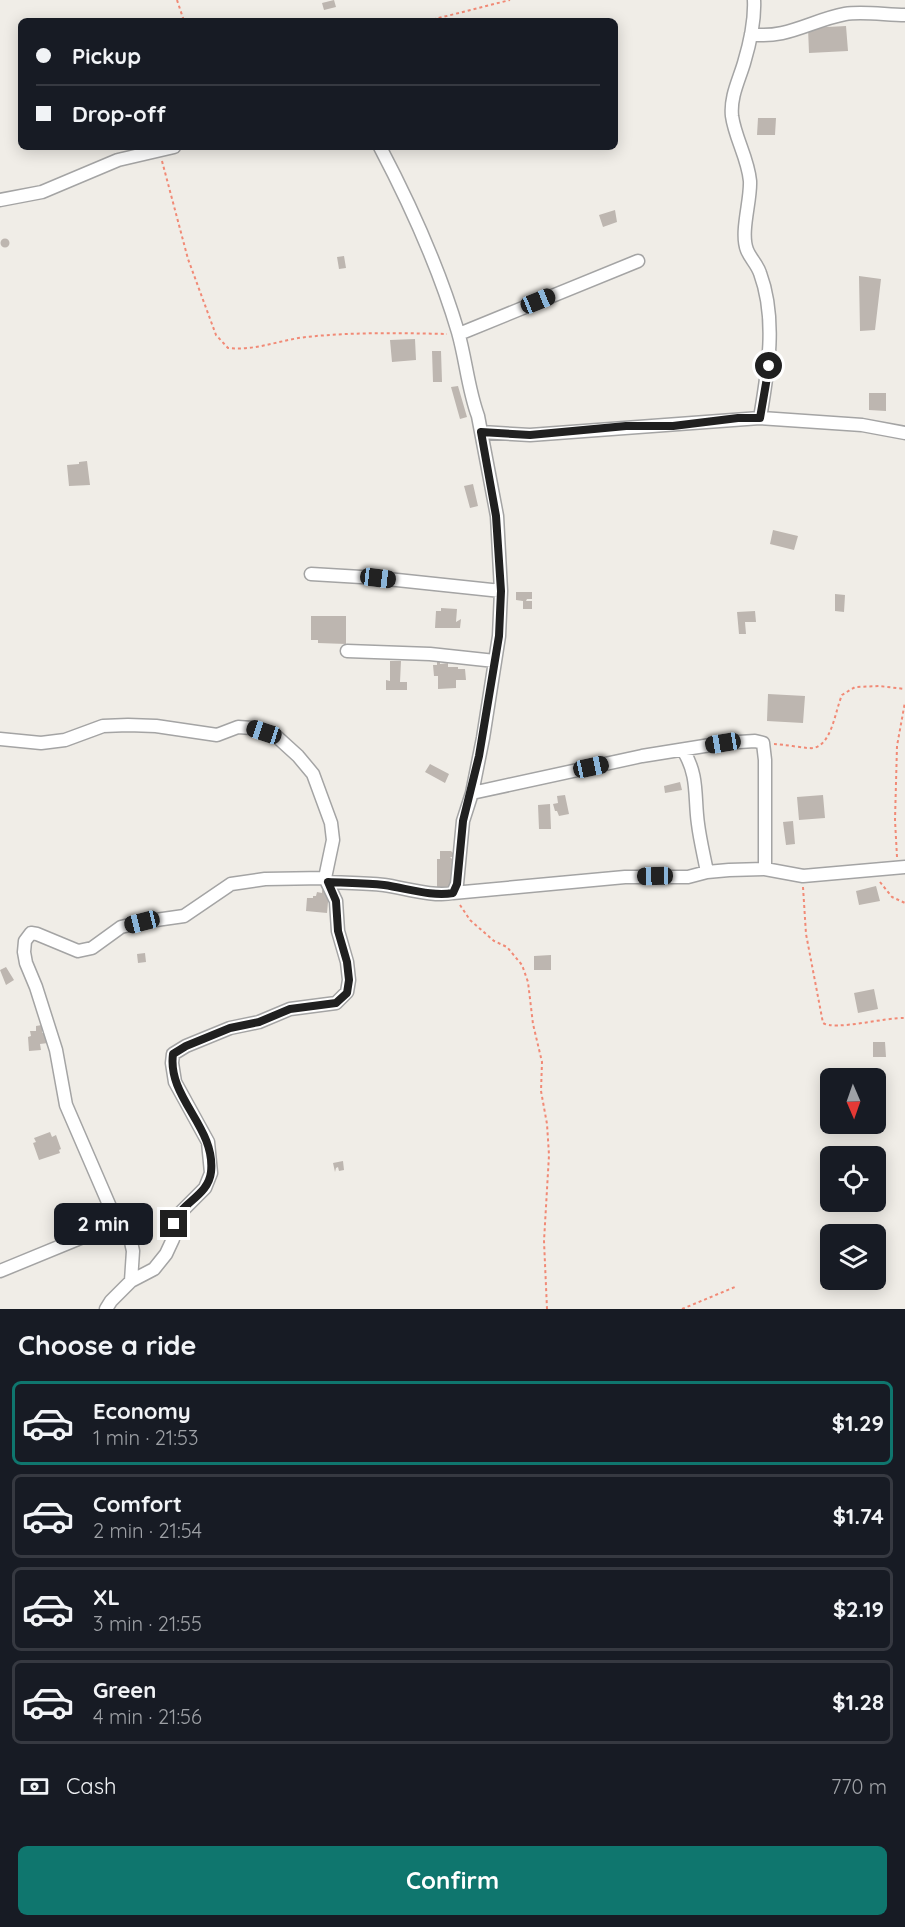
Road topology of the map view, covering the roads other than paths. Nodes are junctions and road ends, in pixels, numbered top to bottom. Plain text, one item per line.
1 (754, 0) edge
2 (844, 0) edge
3 (846, 14) junction
4 (905, 15) edge
5 (751, 34) junction
6 (166, 150) edge
7 (381, 150) edge
8 (0, 200) edge
9 (638, 261) dead end
10 (459, 334) junction
11 (760, 418) junction
12 (481, 432) junction
13 (905, 433) edge
14 (310, 574) dead end
15 (501, 591) junction
16 (347, 651) dead end
17 (495, 661) junction
18 (0, 739) edge
19 (683, 750) junction
20 (472, 793) junction
21 (901, 868) edge
22 (765, 869) junction
23 (707, 872) junction
24 (327, 880) junction
25 (453, 893) junction
26 (117, 1223) junction
27 (0, 1271) edge
28 (131, 1281) junction
29 (106, 1309) edge

1 - 5 street
2 - 3 street
3 - 4 street
3 - 5 street
5 - 11 street
6 - 8 street
7 - 10 street
9 - 10 street
10 - 12 street
11 - 12 street
11 - 13 street
12 - 15 street
14 - 15 street
15 - 17 street
16 - 17 street
17 - 20 street
18 - 24 street
19 - 20 street
19 - 22 street
19 - 23 street
20 - 25 street
21 - 22 street
22 - 23 street
23 - 25 street
24 - 25 street
24 - 26 street
24 - 28 street
26 - 27 street
26 - 28 street
28 - 29 street

